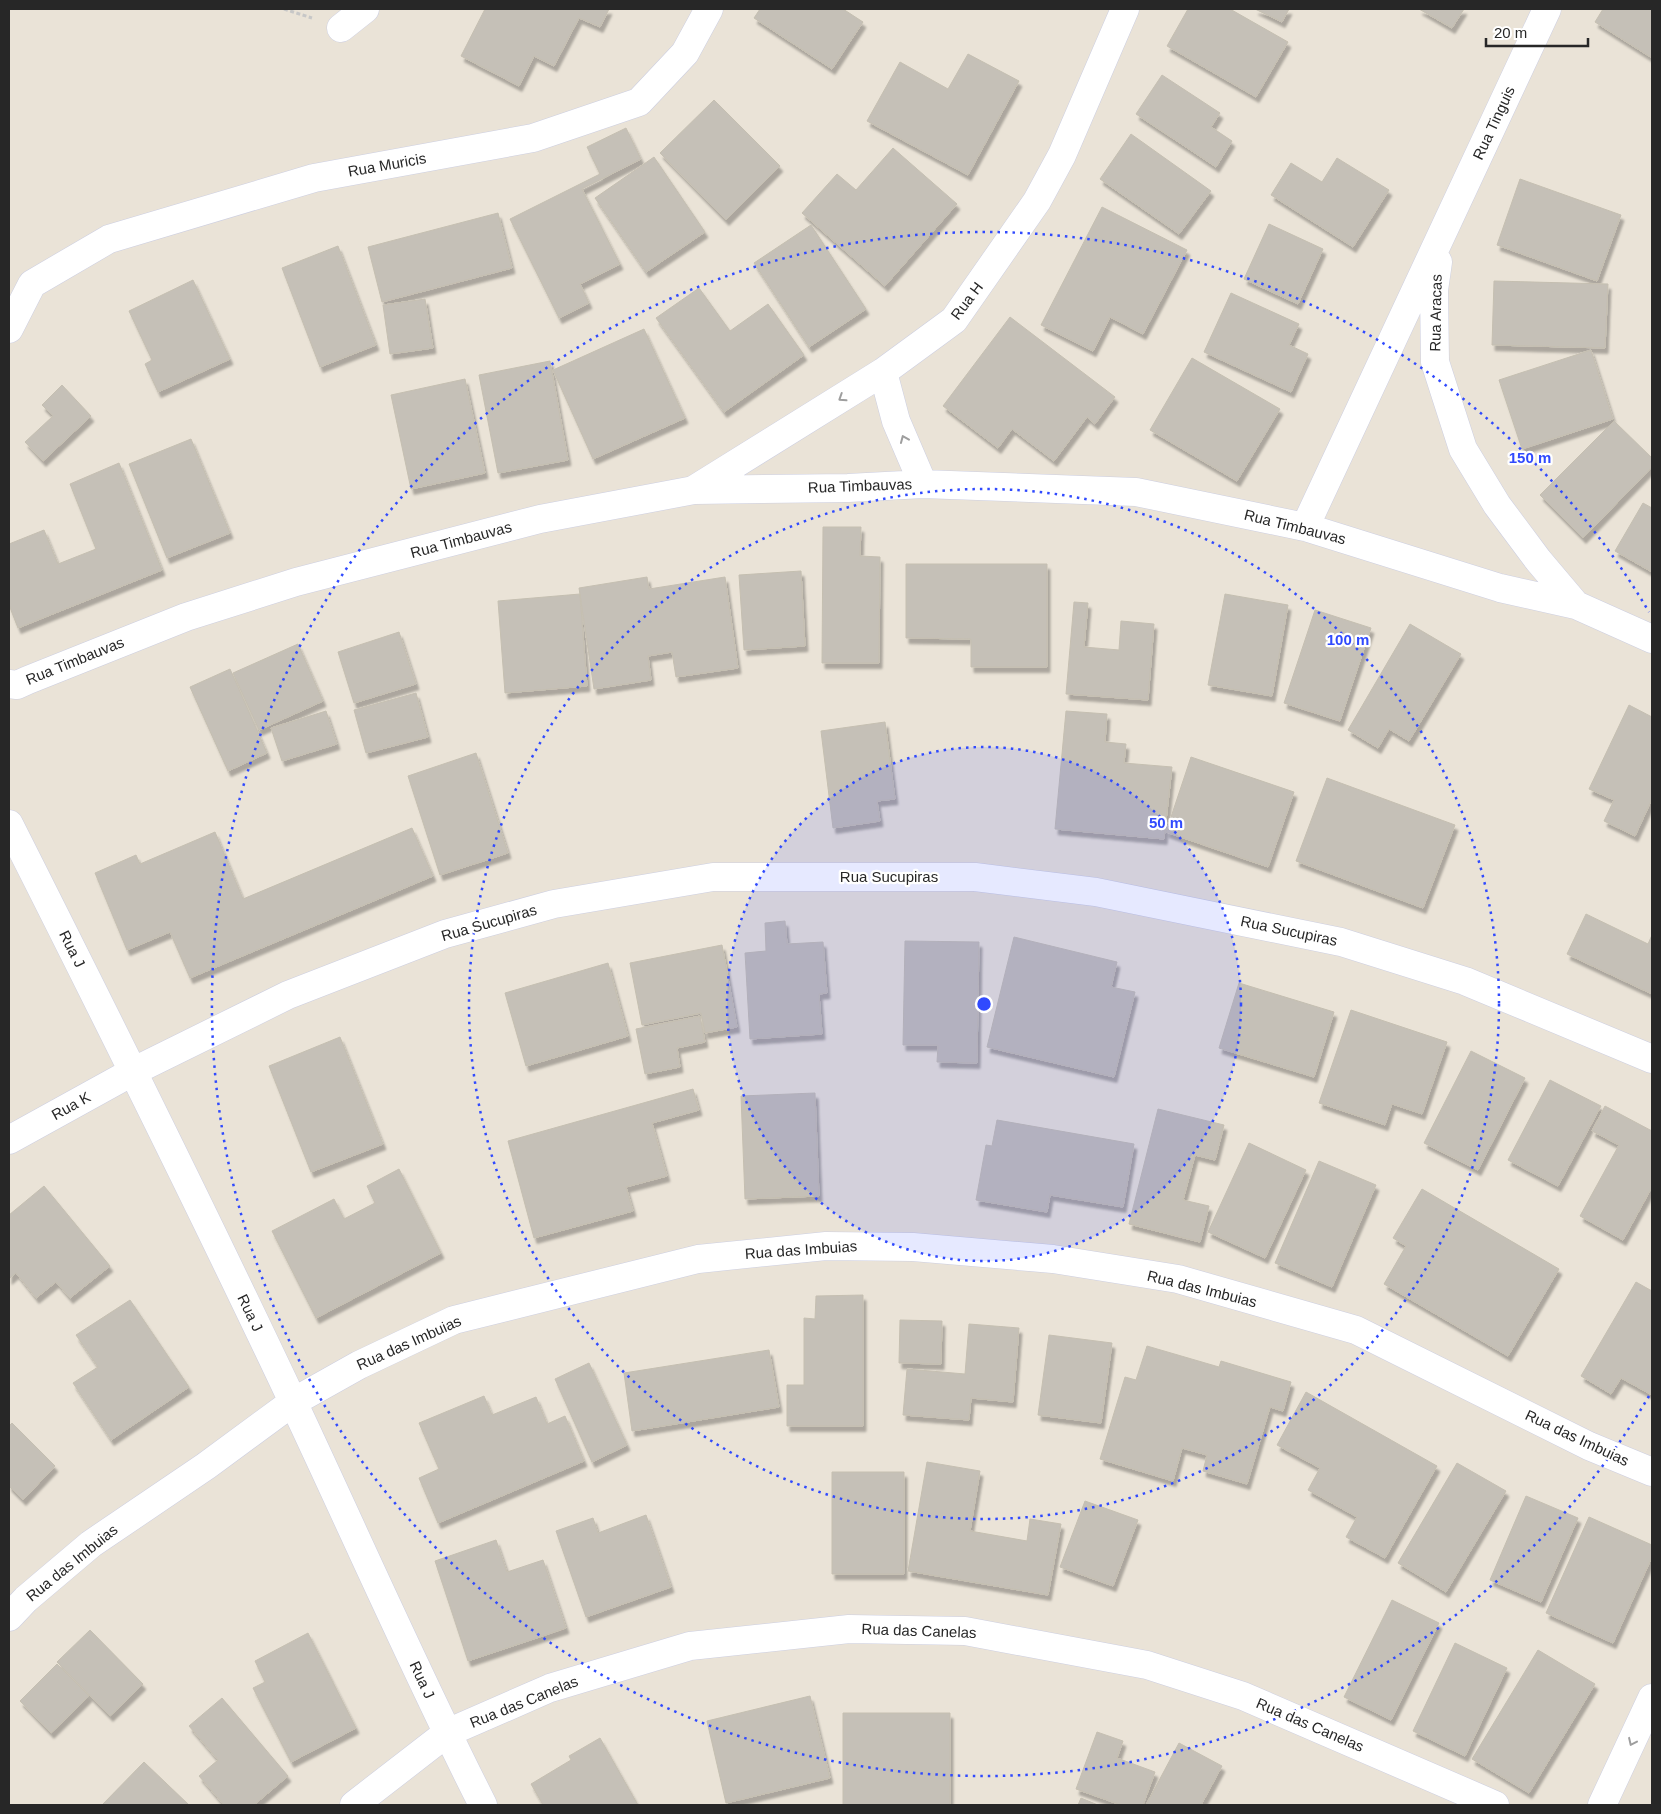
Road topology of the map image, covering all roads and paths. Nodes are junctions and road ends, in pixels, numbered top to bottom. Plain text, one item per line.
1 (365, 9) edge
2 (709, 9) edge
3 (1125, 9) edge
4 (1548, 9) edge
5 (340, 28) dead end
6 (1442, 238) junction
7 (9, 329) edge
8 (883, 372) junction
9 (923, 484) junction
10 (694, 490) junction
11 (1305, 527) junction
12 (1576, 605) junction
13 (1652, 639) edge
14 (11, 687) edge
15 (9, 824) edge
16 (1652, 1059) edge
17 (134, 1071) junction
18 (9, 1140) edge
19 (293, 1402) junction
20 (1652, 1472) edge
21 (9, 1617) edge
22 (1652, 1698) edge
23 (447, 1733) junction
24 (354, 1805) edge
25 (483, 1805) edge
26 (1494, 1805) edge
27 (1602, 1805) edge

1 - 5 street
2 - 7 street, Rua Muricis
3 - 8 street, Rua H
4 - 6 street, Rua Tinguis
6 - 11 street, Rua Aracas
6 - 12 street, Rua Aracas
9 -> 8 street, Rua Timbauvas
8 -> 10 street, Rua H
9 - 10 street, Rua Timbauvas
9 - 11 street, Rua Timbauvas
10 - 14 street, Rua Timbauvas
11 - 12 street, Rua Timbauvas
12 - 13 street, Rua Timbauvas
15 - 17 street, Rua J
16 - 17 street, Rua Sucupiras
17 - 18 street, Rua K
17 - 19 street, Rua J
19 - 20 street, Rua das Imbuias
19 - 21 street, Rua das Imbuias
19 - 23 street, Rua J
22 -> 27 street
23 - 24 street, Rua das Canelas
23 - 25 street, Rua J
23 - 26 street, Rua das Canelas

